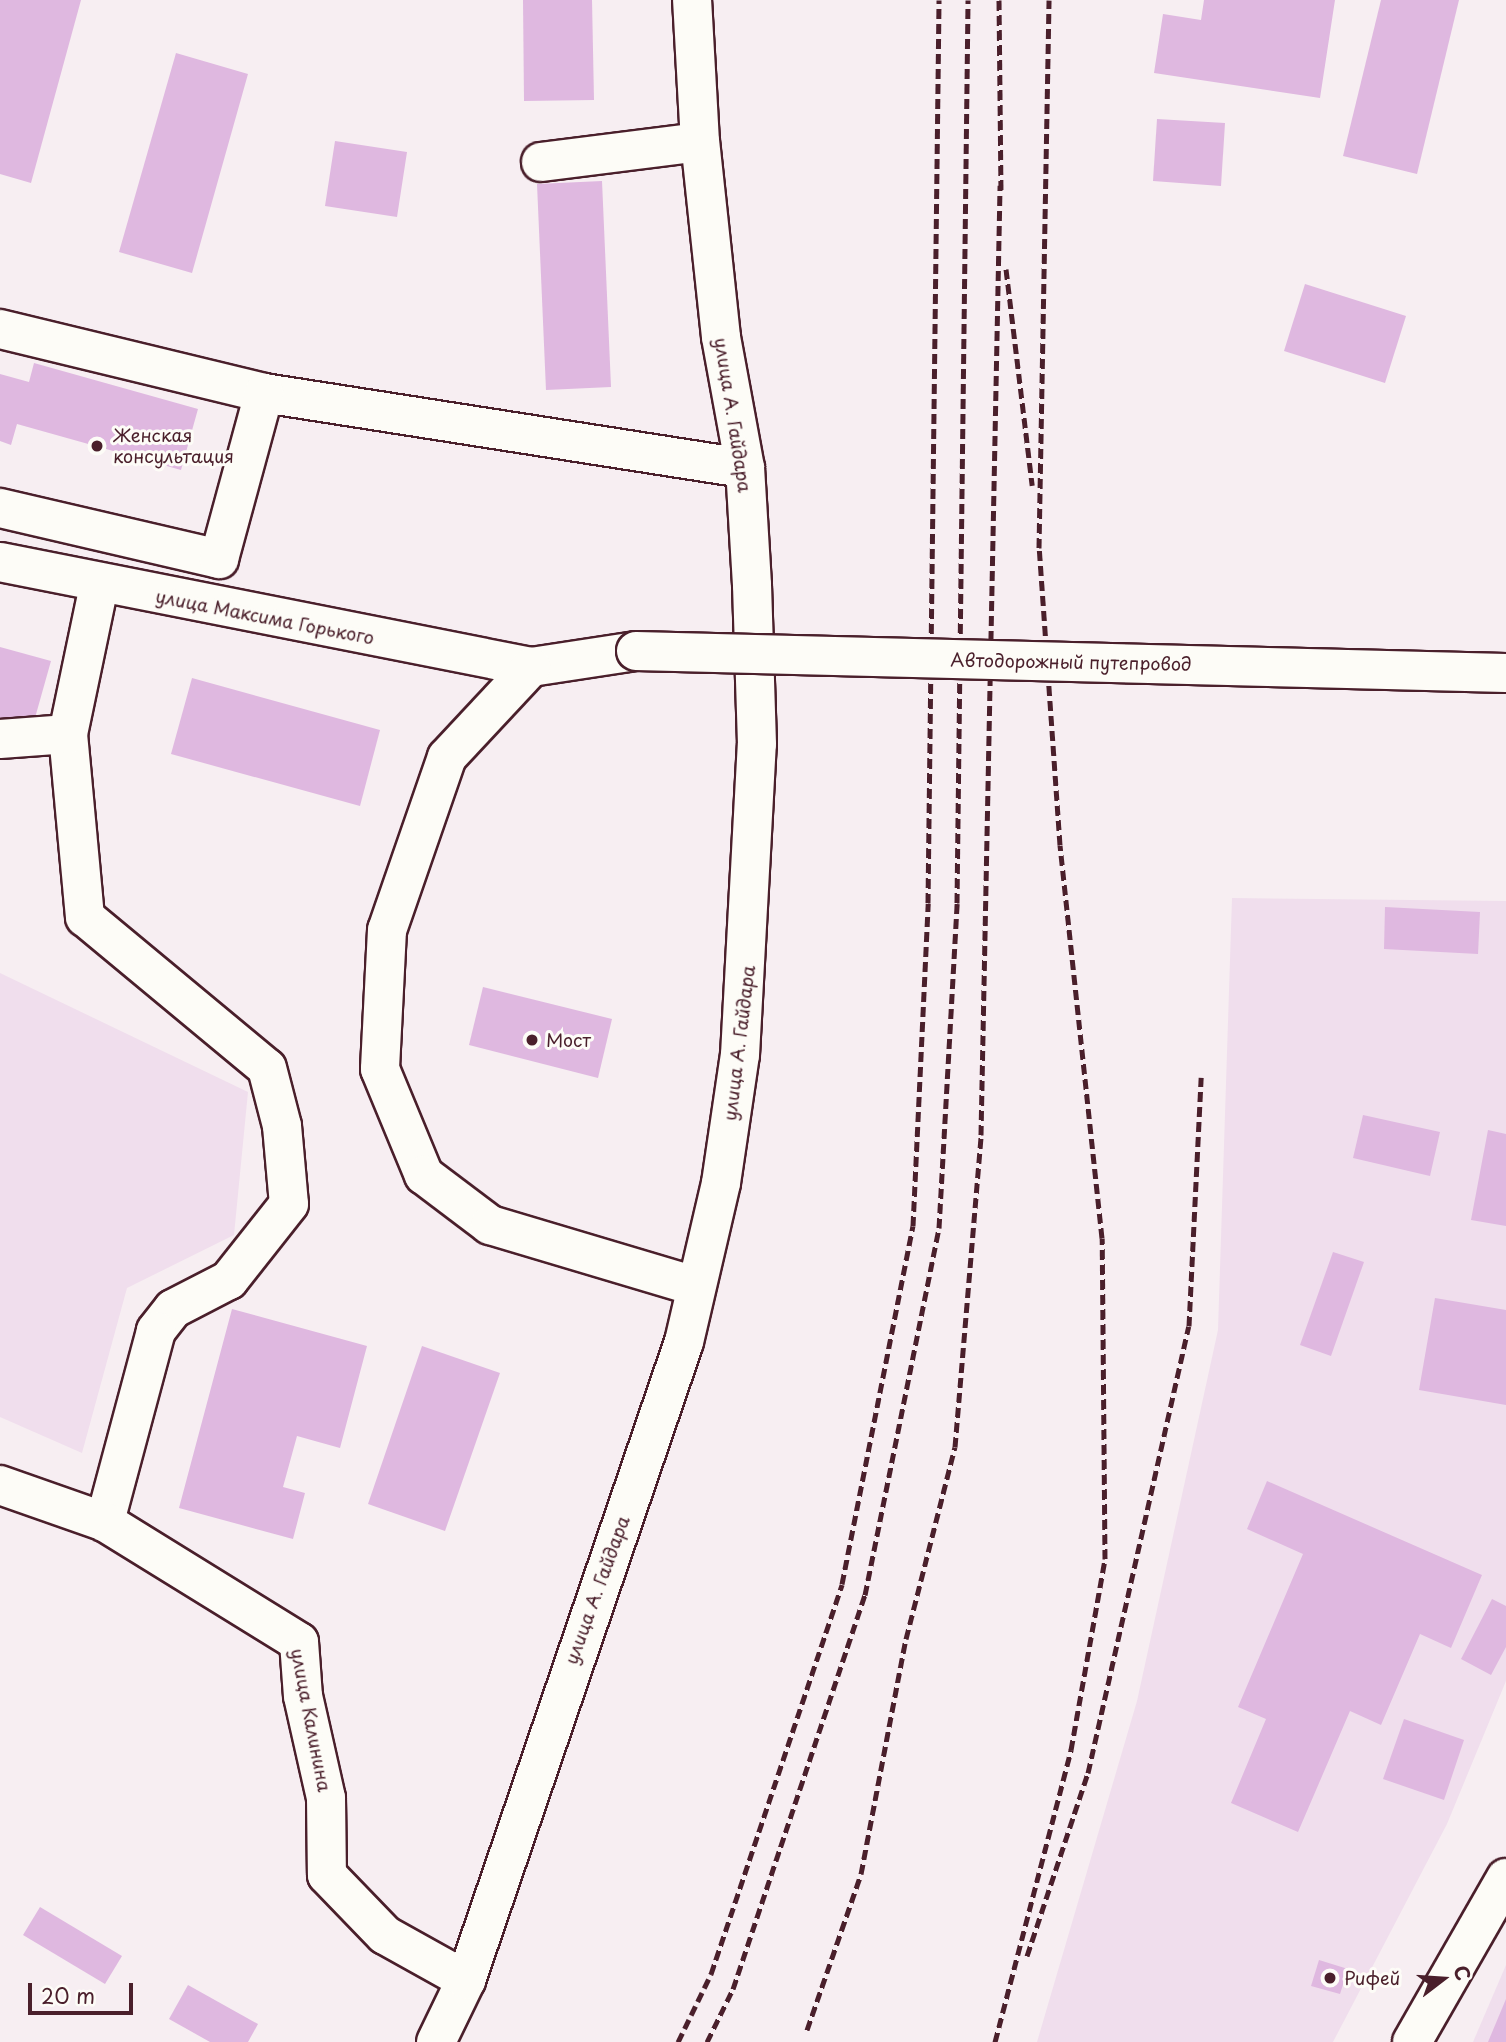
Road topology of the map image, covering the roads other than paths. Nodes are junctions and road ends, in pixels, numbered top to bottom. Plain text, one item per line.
1 (692, 0) edge
2 (700, 142) junction
3 (541, 162) dead end
4 (0, 329) edge
5 (264, 393) junction
6 (744, 468) junction
7 (0, 508) edge
8 (0, 562) edge
9 (99, 586) junction
10 (636, 651) joint
11 (531, 667) junction
12 (1506, 673) edge
13 (68, 734) junction
14 (0, 739) edge
15 (695, 1286) junction
16 (0, 1485) edge
17 (105, 1522) junction
18 (1506, 1878) edge
19 (466, 1980) junction
20 (436, 2042) edge
21 (1412, 2042) edge

1 - 2 street, улица А. Гайдара
2 - 3 street
2 - 6 street, улица А. Гайдара
4 - 5 street
5 - 6 street
5 - 7 street
6 - 15 street, улица А. Гайдара
8 - 9 street, улица Максима Горького
9 - 11 street, улица Максима Горького
9 - 13 street
10 - 11 street, улица Максима Горького
10 - 12 street, Автодорожный путепровод, bridge
11 - 15 street
13 - 14 street
13 - 17 street
15 - 19 street, улица А. Гайдара
16 - 17 street, улица Калинина
17 - 19 street, улица Калинина
18 - 21 street
19 - 20 street, улица А. Гайдара

